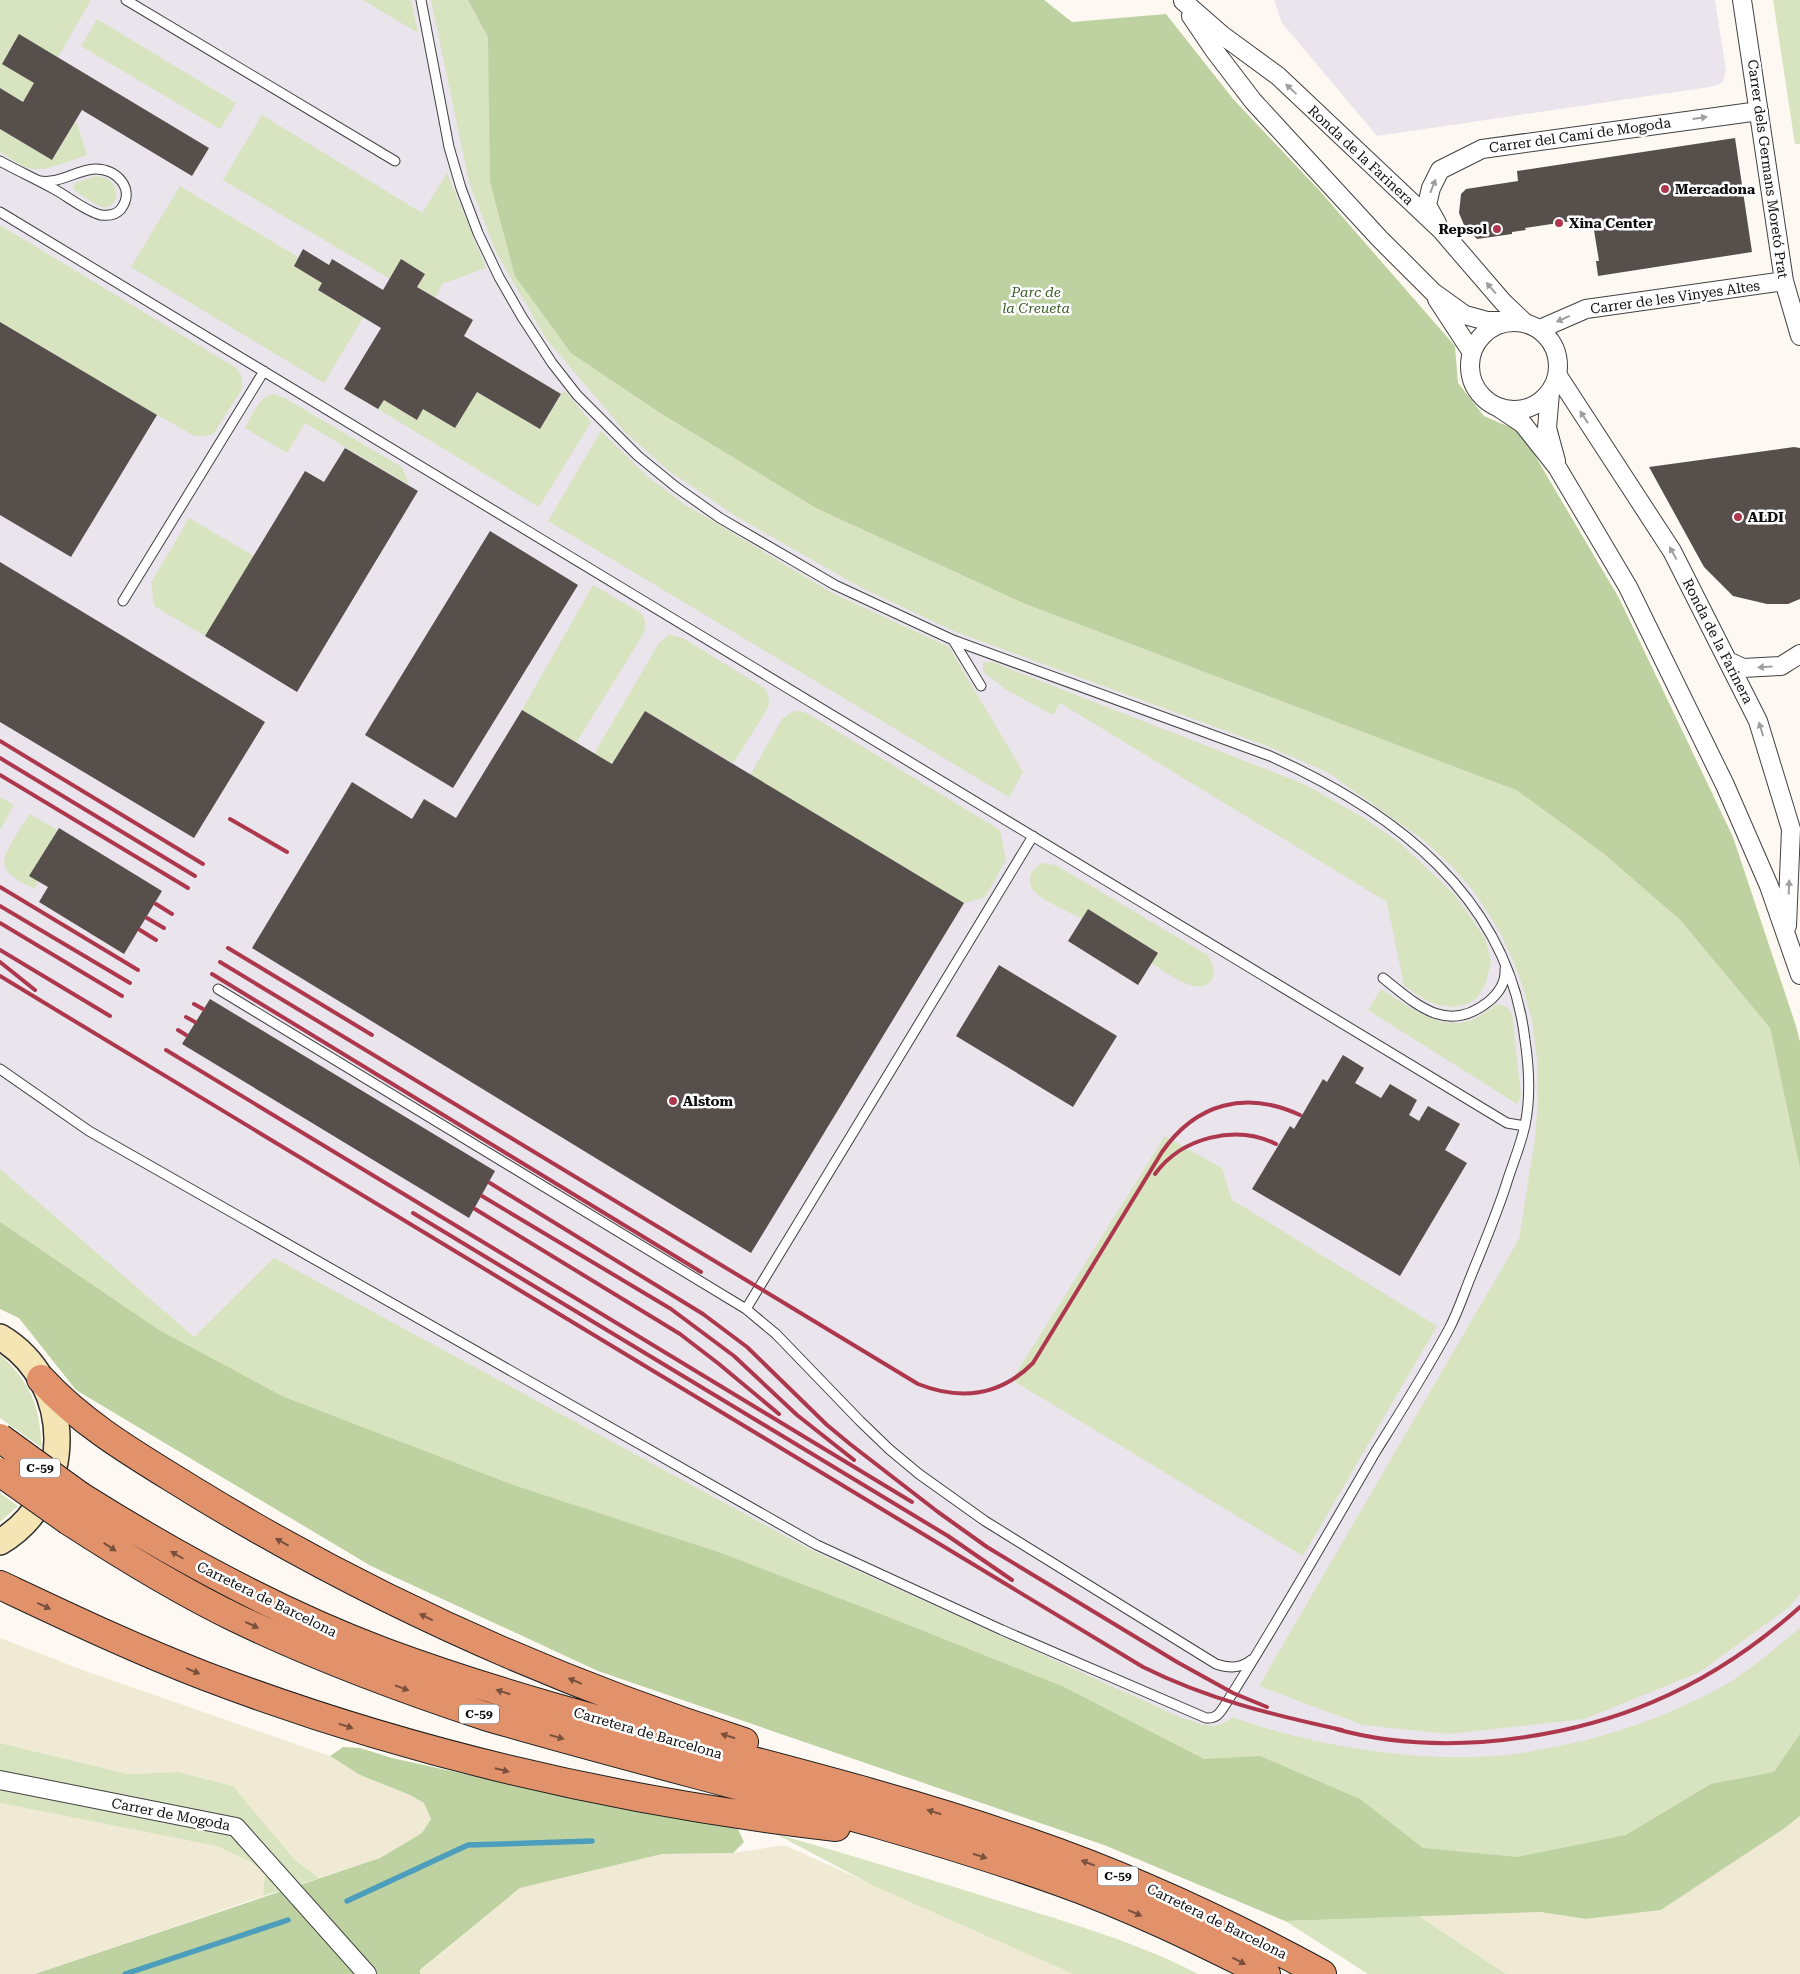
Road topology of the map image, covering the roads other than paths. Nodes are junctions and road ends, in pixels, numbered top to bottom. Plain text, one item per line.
1 (126, 0) edge
2 (421, 0) edge
3 (1183, 0) edge
4 (1742, 0) edge
5 (1760, 111) junction
6 (0, 161) edge
7 (395, 161) dead end
8 (40, 182) junction
9 (0, 212) edge
10 (1441, 230) junction
11 (1784, 281) junction
12 (1433, 292) junction
13 (1525, 324) junction
14 (1800, 336) edge
15 (1471, 351) junction
16 (264, 371) junction
17 (1558, 376) junction
18 (1550, 393) junction
19 (1498, 408) junction
20 (1557, 467) junction
21 (123, 601) dead end
22 (953, 640) junction
23 (1800, 654) edge
24 (1728, 661) junction
25 (981, 686) dead end
26 (1033, 836) junction
27 (1787, 936) junction
28 (1505, 965) junction
29 (1800, 975) edge
30 (1383, 978) dead end
31 (218, 989) dead end
32 (0, 1069) edge
33 (1525, 1126) junction
34 (746, 1309) junction
35 (0, 1337) edge
36 (41, 1380) junction
37 (0, 1438) edge
38 (0, 1472) edge
39 (0, 1542) edge
40 (0, 1585) edge
41 (1255, 1656) junction
42 (0, 1780) edge
43 (904, 1803) junction
44 (917, 1836) junction
45 (367, 1974) edge
46 (1266, 1974) edge
47 (1322, 1974) edge

1 - 7 lane
2 - 22 lane
10 -> 3 street, Ronda de la Farinera
3 - 12 street, Ronda de la Farinera
4 - 5 street, Carrer dels Germans Moretó Prat
10 -> 5 street, Carrer del Camí de Mogoda
5 - 11 street, Carrer dels Germans Moretó Prat
6 - 8 lane
8 - 8 lane
9 - 16 lane
13 -> 10 street, Ronda de la Farinera
11 -> 13 street, Carrer de les Vinyes Altes
11 - 14 street, Carrer dels Germans Moretó Prat
12 - 13 street, Ronda de la Farinera
12 - 15 street, Ronda de la Farinera
13 - 15 street
13 - 17 street
15 - 19 street
16 - 21 lane
16 - 26 lane
17 - 18 street
24 -> 17 street, Ronda de la Farinera
18 - 19 street
18 - 20 street, Ronda de la Farinera
19 - 20 street, Ronda de la Farinera
20 - 27 street, Ronda de la Farinera
22 - 25 lane
22 - 28 lane
23 -> 24 street
27 -> 24 street, Ronda de la Farinera
26 - 33 lane
26 - 34 lane
27 - 29 street, Ronda de la Farinera
28 - 30 lane
28 - 33 lane
31 - 34 lane
32 - 41 lane
33 - 41 lane
34 - 41 lane
35 - 36 main road
36 - 39 main road
43 -> 36 highway
43 -> 37 highway, Carretera de Barcelona / C-59, bridge
38 -> 44 highway, Carretera de Barcelona / C-59, bridge
40 -> 44 highway
42 - 45 street, Carrer de Mogoda
47 -> 43 highway, Carretera de Barcelona / C-59
44 -> 46 highway, Carretera de Barcelona / C-59

